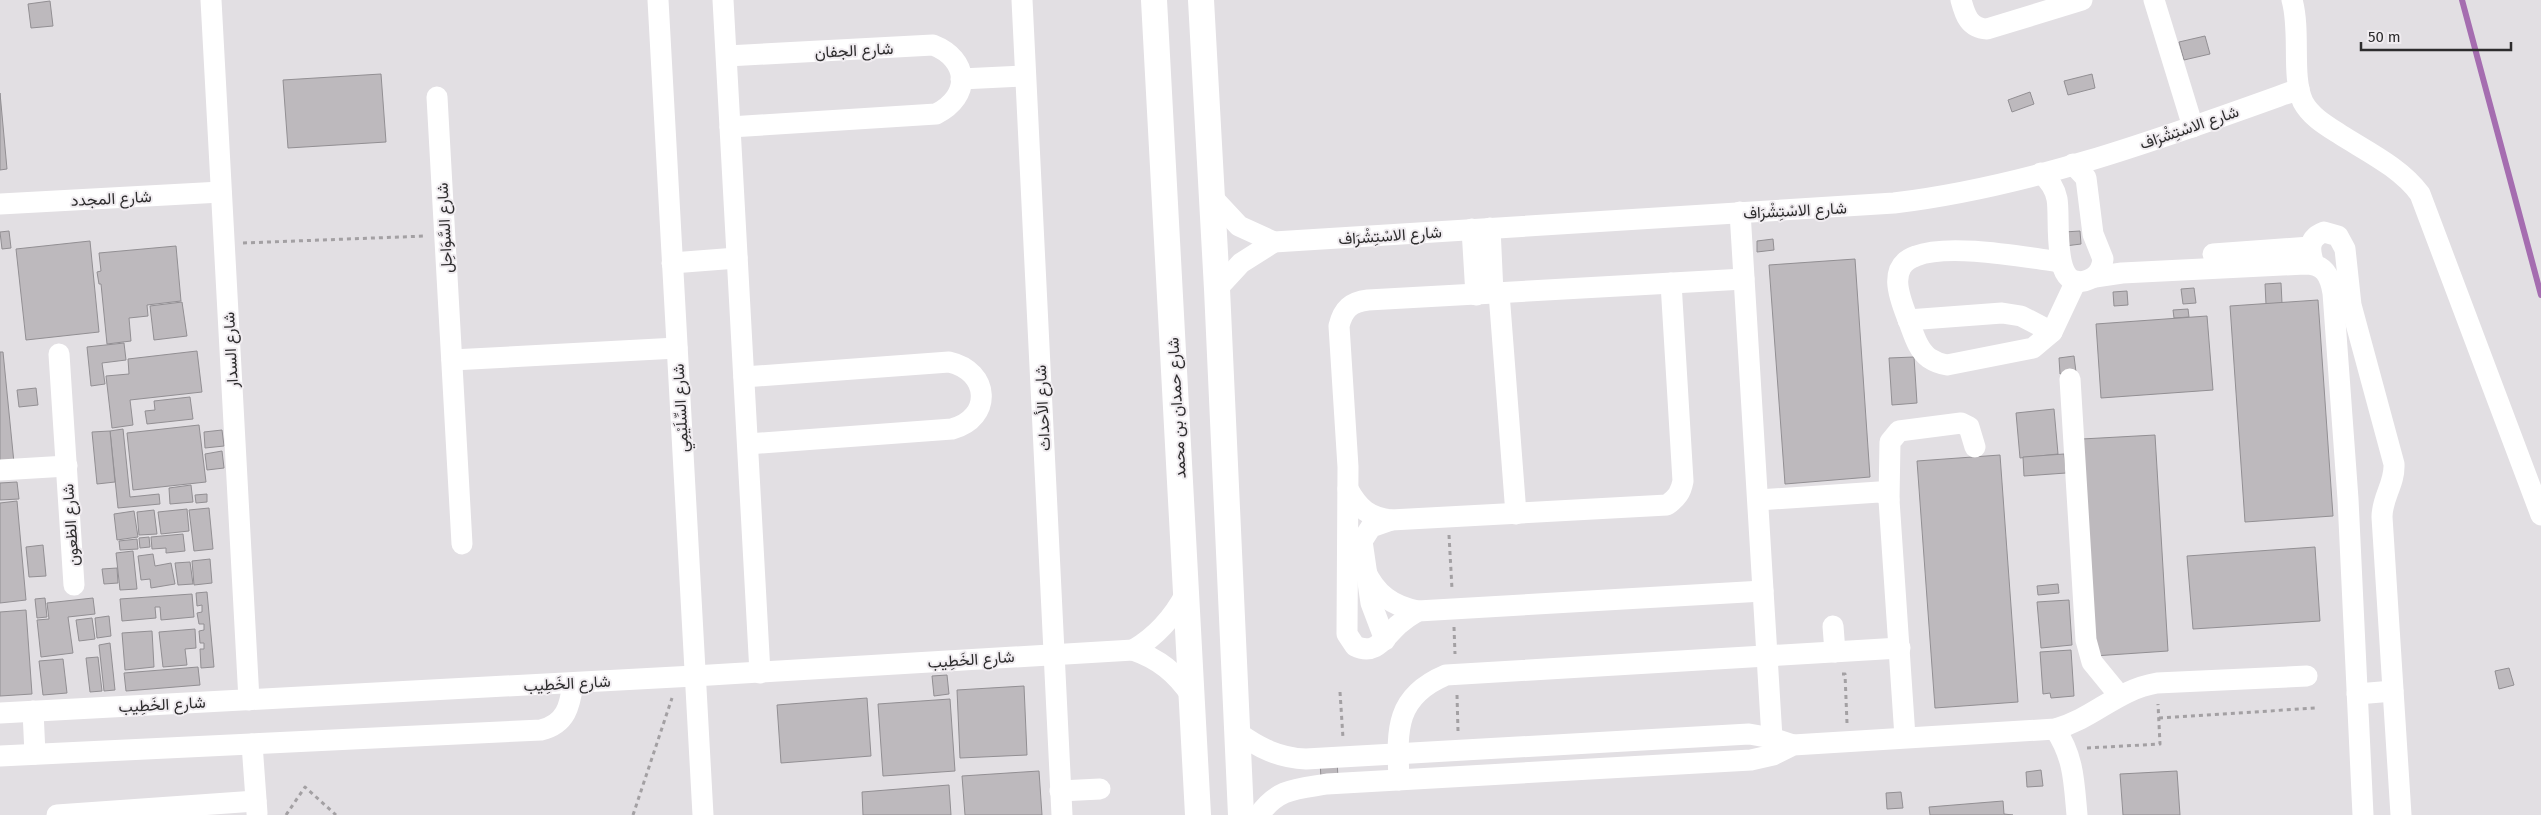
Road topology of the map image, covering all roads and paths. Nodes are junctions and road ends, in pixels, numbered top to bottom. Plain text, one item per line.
1 (211, 0) edge
2 (658, 0) edge
3 (723, 0) edge
4 (1022, 0) edge
5 (1154, 0) edge
6 (1201, 0) edge
7 (1961, 0) edge
8 (2082, 0) edge
9 (2154, 0) edge
10 (2292, 0) edge
11 (727, 56) junction
12 (1026, 76) junction
13 (962, 79) junction
14 (2299, 89) junction
15 (437, 97) dead end
16 (730, 127) junction
17 (2193, 127) junction
18 (2074, 164) junction
19 (2041, 173) junction
20 (222, 192) junction
21 (1211, 196) junction
22 (0, 204) edge
23 (1740, 212) junction
24 (2090, 213) junction
25 (2059, 217) junction
26 (1481, 229) junction
27 (444, 235) junction
28 (1274, 242) junction
29 (224, 244) junction
30 (2102, 252) junction
31 (2312, 256) junction
32 (737, 258) junction
33 (2060, 262) junction
34 (672, 263) junction
35 (1744, 279) junction
36 (2086, 279) junction
37 (2340, 280) junction
38 (1671, 283) junction
39 (1217, 289) junction
40 (1490, 294) junction
41 (1908, 320) junction
42 (2052, 332) junction
43 (677, 348) junction
44 (59, 354) dead end
45 (452, 360) junction
46 (744, 377) junction
47 (2070, 379) dead end
48 (748, 444) junction
49 (1975, 447) dead end
50 (66, 466) junction
51 (0, 470) edge
52 (1348, 489) junction
53 (1758, 500) junction
54 (1889, 500) junction
55 (1516, 514) junction
56 (2541, 516) edge
57 (1448, 517) junction
58 (1391, 520) junction
59 (462, 544) dead end
60 (1365, 570) junction
61 (74, 585) dead end
62 (1763, 591) junction
63 (1186, 593) junction
64 (1453, 609) junction
65 (1418, 611) junction
66 (1833, 626) dead end
67 (1385, 640) junction
68 (1900, 648) junction
69 (1133, 650) junction
70 (1837, 652) junction
71 (1054, 654) junction
72 (1767, 656) junction
73 (760, 673) junction
74 (1456, 673) junction
75 (694, 676) junction
76 (2307, 676) dead end
77 (573, 683) junction
78 (2157, 683) junction
79 (2393, 691) junction
80 (2357, 694) junction
81 (2119, 695) junction
82 (1191, 696) junction
83 (248, 700) junction
84 (2316, 708) dead end
85 (33, 712) junction
86 (0, 713) edge
87 (2159, 718) junction
88 (2055, 728) junction
89 (1237, 732) junction
90 (1905, 737) junction
91 (1772, 738) junction
92 (1848, 741) junction
93 (252, 744) junction
94 (1793, 746) junction
95 (2068, 749) junction
96 (1459, 750) junction
97 (36, 754) junction
98 (1398, 754) junction
99 (0, 756) edge
100 (1295, 758) junction
101 (1399, 780) junction
102 (1100, 789) dead end
103 (1298, 789) junction
104 (1060, 791) junction
105 (256, 808) edge
106 (57, 815) edge
107 (286, 815) edge
108 (336, 815) edge
109 (633, 815) edge
110 (703, 815) edge
111 (1062, 815) edge
112 (1198, 815) edge
113 (1241, 815) edge
114 (1258, 815) edge
115 (2077, 815) edge
116 (2363, 815) edge
117 (2401, 815) edge

1 - 20 street, شارع السدار
2 - 34 street, شارع السِّلَيْمِي
3 - 11 street
4 - 12 street, شارع الأحداث
5 - 63 main road, شارع حمدان بن محمد
6 - 21 main road
7 - 8 street
9 - 17 street
10 - 14 street
11 - 13 street, شارع الجفان
11 - 16 street
12 - 13 street
12 - 71 street, شارع الأحداث
13 - 16 street
14 - 17 street, شارع الاسْتِشْرَاف
14 - 56 street
15 - 27 street, شارع السَّوَاحِل
16 - 32 street
17 - 18 street, شارع الاسْتِشْرَاف
18 - 19 street, شارع الاسْتِشْرَاف
18 - 24 street
19 - 23 street, شارع الاسْتِشْرَاف
19 - 25 street
20 - 22 street, شارع المجدد
20 - 29 street, شارع السدار
21 - 28 street, شارع الاسْتِشْرَاف
21 - 39 main road
23 - 26 street, شارع الاسْتِشْرَاف
23 - 35 street
24 - 25 street
24 - 30 street
25 - 33 street
26 - 28 street, شارع الاسْتِشْرَاف
26 - 40 street
27 - 29 path
27 - 45 street, شارع السَّوَاحِل
28 - 39 street, شارع الاسْتِشْرَاف
29 - 83 street, شارع السدار
30 - 31 street
30 - 36 street
31 - 36 street
31 - 37 street
31 - 37 street
32 - 34 street
32 - 46 street
33 - 36 street
33 - 41 street
34 - 43 street, شارع السِّلَيْمِي
35 - 38 street
35 - 53 street
36 - 42 street
37 - 79 street
37 - 80 street
38 - 40 street
38 - 55 street
39 - 89 main road
40 - 52 street
40 - 55 street
41 - 42 street
41 - 42 street
43 - 45 street
43 - 75 street, شارع السِّلَيْمِي
44 - 50 street, شارع الظعون
45 - 59 street, شارع السَّوَاحِل
46 - 48 street
46 - 48 street
47 - 81 street
48 - 73 street
49 - 54 street
50 - 51 street, شارع الظعون
50 - 61 street, شارع الظعون
52 - 58 street
52 - 67 street
53 - 54 street
53 - 62 street
54 - 68 street
55 - 57 street
57 - 58 street
57 - 64 path
58 - 60 street
60 - 65 street
60 - 67 street
62 - 64 street
62 - 72 street
63 - 69 street
63 - 82 main road, شارع حمدان بن محمد
64 - 65 street
64 - 74 path
65 - 67 street
66 - 70 street
68 - 70 street
68 - 90 street
69 - 71 street, شارع الخَطِيب
69 - 82 street, شارع الخَطِيب
70 - 72 street
70 - 92 path
71 - 73 street, شارع الخَطِيب
71 - 104 street, شارع الأحداث
72 - 74 street
72 - 91 street
73 - 75 street, شارع الخَطِيب
74 - 96 path
74 - 98 street
75 - 77 street, شارع الخَطِيب
75 - 109 path
75 - 110 street, شارع السِّلَيْمِي
76 - 78 street
77 - 83 street, شارع الخَطِيب
77 - 93 street
78 - 81 street
78 - 87 path
79 - 80 street
79 - 117 street
80 - 116 street
81 - 88 street
82 - 112 main road, شارع حمدان بن محمد
83 - 85 street, شارع الخَطِيب
84 - 87 path
85 - 86 street, شارع الخَطِيب
85 - 97 street
87 - 95 path
88 - 90 street
88 - 95 street
89 - 100 street
89 - 113 main road
90 - 92 street
91 - 94 street
91 - 96 street
92 - 94 street
93 - 97 street
93 - 105 street
94 - 101 street
95 - 115 street
96 - 98 street
97 - 99 street
98 - 100 street
98 - 101 street
100 - 103 street
101 - 103 street
102 - 104 street
103 - 114 street
104 - 111 street, شارع الأحداث
105 - 106 street
107 - 108 path

